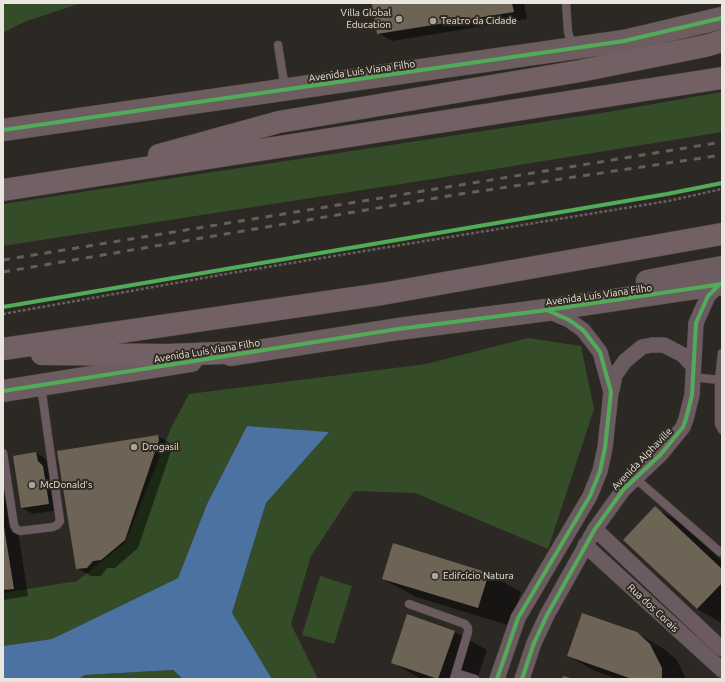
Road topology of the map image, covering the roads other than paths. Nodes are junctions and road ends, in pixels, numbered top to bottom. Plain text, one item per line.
1 (566, 3) edge
2 (722, 18) edge
3 (722, 27) edge
4 (624, 41) junction
5 (722, 41) edge
6 (278, 45) dead end
7 (573, 48) junction
8 (722, 78) edge
9 (286, 90) junction
10 (3, 130) edge
11 (80, 178) junction
12 (3, 190) edge
13 (722, 234) edge
14 (721, 278) edge
15 (547, 310) junction
16 (398, 329) junction
17 (3, 348) edge
18 (250, 352) junction
19 (722, 353) edge
20 (3, 354) edge
21 (693, 371) junction
22 (719, 380) junction
23 (41, 385) junction
24 (3, 392) edge
25 (611, 392) junction
26 (722, 430) edge
27 (3, 453) edge
28 (635, 478) junction
29 (595, 529) junction
30 (585, 545) junction
31 (720, 552) dead end
32 (409, 604) dead end
33 (697, 626) junction
34 (686, 638) junction
35 (722, 649) edge
36 (722, 670) edge
37 (455, 676) edge
38 (475, 679) edge
39 (497, 679) edge
40 (522, 679) edge

1 - 7 lane
2 - 4 main road, Avenida Luís Viana Filho
3 - 4 main road
4 - 7 main road, Avenida Luís Viana Filho
5 - 11 highway
6 - 9 lane
7 - 9 main road, Avenida Luís Viana Filho
8 - 11 highway
9 - 10 main road, Avenida Luís Viana Filho
11 - 12 highway
13 - 17 highway
14 - 15 main road, Avenida Luís Viana Filho
14 - 16 main road
14 - 21 street, Avenida Alphaville
15 - 16 main road, Avenida Luís Viana Filho
15 - 25 street, Avenida Alphaville
16 - 18 main road, Avenida Luís Viana Filho
18 - 20 highway
18 - 23 main road, Avenida Luís Viana Filho
19 - 22 lane
21 - 22 lane
21 - 25 street
21 - 28 street, Avenida Alphaville
22 - 26 lane
23 - 24 main road, Avenida Luís Viana Filho
23 - 27 lane
25 - 39 street, Avenida Alphaville
28 - 29 street, Avenida Alphaville
28 - 31 lane
29 - 30 street, Avenida Alphaville
29 - 33 street, Rua dos Corais
30 - 34 street, Rua dos Corais
30 - 40 street, Avenida Alphaville
32 - 37 lane
33 - 34 street
33 - 35 street, Rua dos Corais
34 - 36 street, Rua dos Corais
37 - 38 lane

